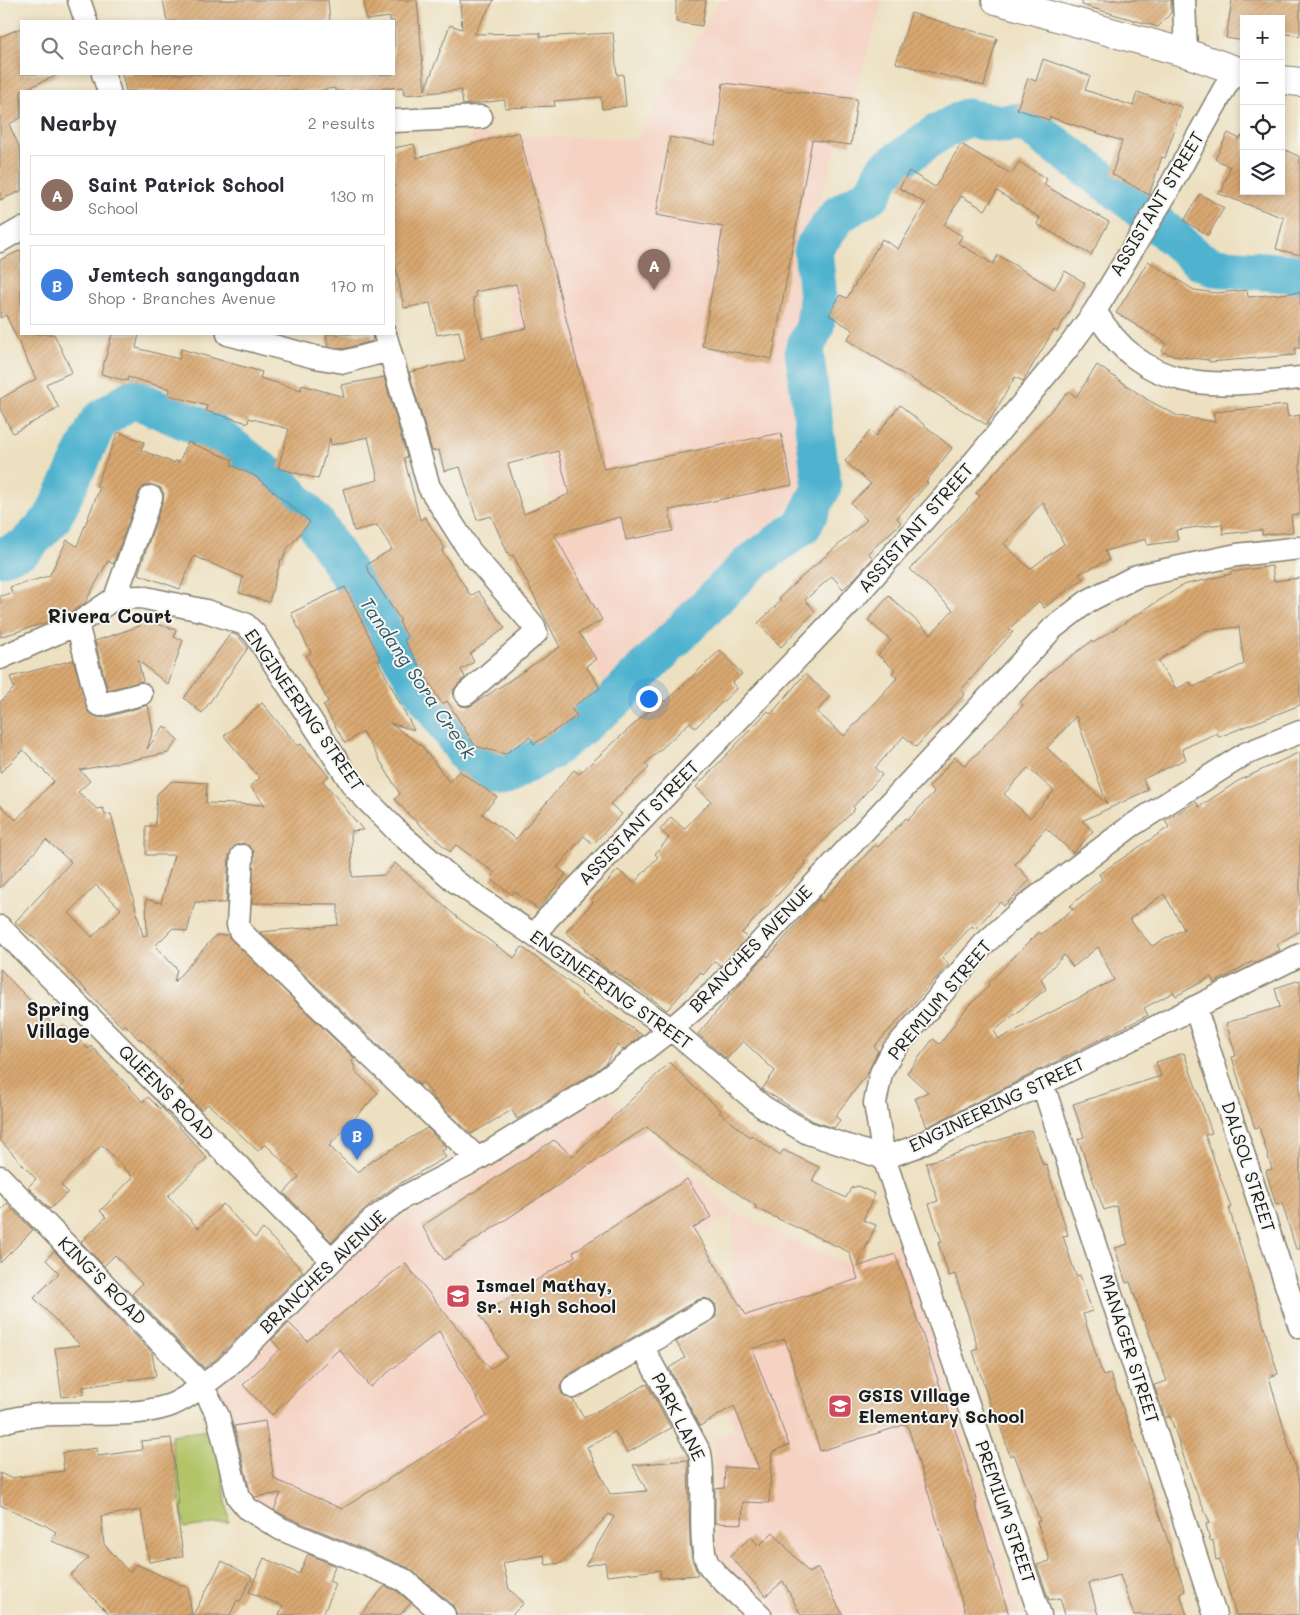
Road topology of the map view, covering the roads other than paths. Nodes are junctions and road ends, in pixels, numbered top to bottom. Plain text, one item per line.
1 (79, 0) edge
2 (996, 0) edge
3 (1184, 0) edge
4 (86, 20) edge
5 (1186, 53) junction
6 (1239, 72) edge
7 (103, 75) edge
8 (1285, 80) edge
9 (1300, 82) edge
10 (109, 90) edge
11 (481, 117) dead end
12 (395, 121) edge
13 (20, 231) edge
14 (0, 241) edge
15 (1095, 311) junction
16 (232, 335) edge
17 (387, 342) edge
18 (1300, 378) edge
19 (151, 497) dead end
20 (1300, 548) edge
21 (114, 598) junction
22 (77, 624) junction
23 (0, 658) edge
24 (141, 694) dead end
25 (466, 694) dead end
26 (1300, 732) edge
27 (242, 856) dead end
28 (0, 927) edge
29 (535, 935) junction
30 (1300, 955) edge
31 (1194, 1007) junction
32 (671, 1029) junction
33 (1042, 1082) junction
34 (884, 1158) junction
35 (478, 1159) junction
36 (0, 1177) edge
37 (332, 1259) junction
38 (704, 1311) dead end
39 (1300, 1327) edge
40 (643, 1348) junction
41 (202, 1385) junction
42 (573, 1387) dead end
43 (0, 1422) edge
44 (444, 1615) edge
45 (760, 1615) edge
46 (1040, 1615) edge
47 (1215, 1615) edge

1 - 4 street
2 - 5 street
3 - 5 street
5 - 6 street
6 - 15 street, ASSISTANT STREET
7 - 10 street
8 - 9 street
11 - 12 street
13 - 14 street
15 - 18 street
15 - 29 street, ASSISTANT STREET
16 - 17 street
17 - 25 street
19 - 21 street
20 - 32 street, BRANCHES AVENUE
21 - 22 street
21 - 29 street, ENGINEERING STREET
22 - 23 street
22 - 24 street
26 - 34 street, PREMIUM STREET
27 - 35 street
28 - 37 street, QUEENS ROAD
29 - 32 street, ENGINEERING STREET
30 - 31 street, ENGINEERING STREET
31 - 33 street, ENGINEERING STREET
31 - 39 street, DALSOL STREET
32 - 34 street, ENGINEERING STREET
32 - 35 street, BRANCHES AVENUE
33 - 34 street, ENGINEERING STREET
33 - 47 street, MANAGER STREET
34 - 46 street, PREMIUM STREET
35 - 37 street, BRANCHES AVENUE
36 - 41 street, KING'S ROAD
37 - 41 street, BRANCHES AVENUE
38 - 40 street
40 - 42 street
40 - 45 street, PARK LANE
41 - 43 street, BRANCHES AVENUE
41 - 44 street, KING'S ROAD

